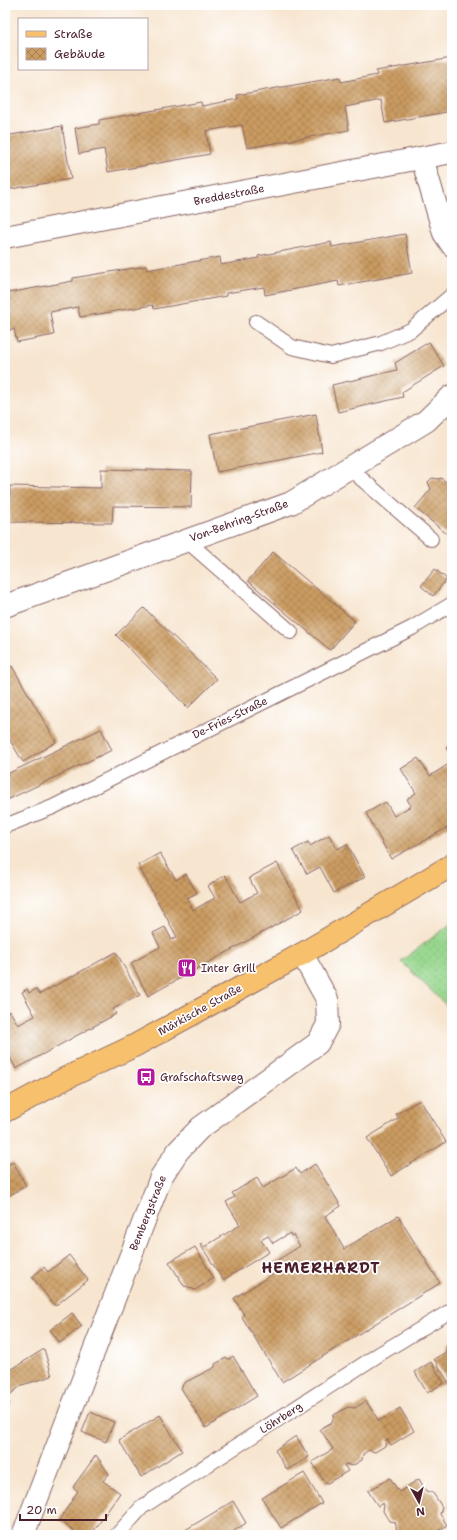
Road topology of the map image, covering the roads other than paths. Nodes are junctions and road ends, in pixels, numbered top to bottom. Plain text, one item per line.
1 (452, 152) edge
2 (422, 158) junction
3 (5, 237) edge
4 (452, 245) edge
5 (452, 295) edge
6 (256, 322) dead end
7 (452, 396) edge
8 (349, 468) junction
9 (431, 539) dead end
10 (186, 540) junction
11 (452, 604) edge
12 (5, 606) edge
13 (291, 632) dead end
14 (5, 826) edge
15 (452, 865) edge
16 (302, 954) junction
17 (5, 1111) edge
18 (452, 1310) edge
19 (23, 1535) edge
20 (117, 1535) edge

1 - 2 street, Breddestraße
2 - 3 street, Breddestraße
2 - 4 street
5 - 6 lane
7 - 8 street, Von-Behring-Straße
8 - 9 lane
8 - 10 street, Von-Behring-Straße
10 - 12 street, Von-Behring-Straße
10 - 13 lane
11 - 14 lane, De-Fries-Straße
15 - 16 main road, Märkische Straße
16 - 17 main road, Märkische Straße
16 - 19 street, Bembergstraße
18 - 20 lane, Löhrberg

